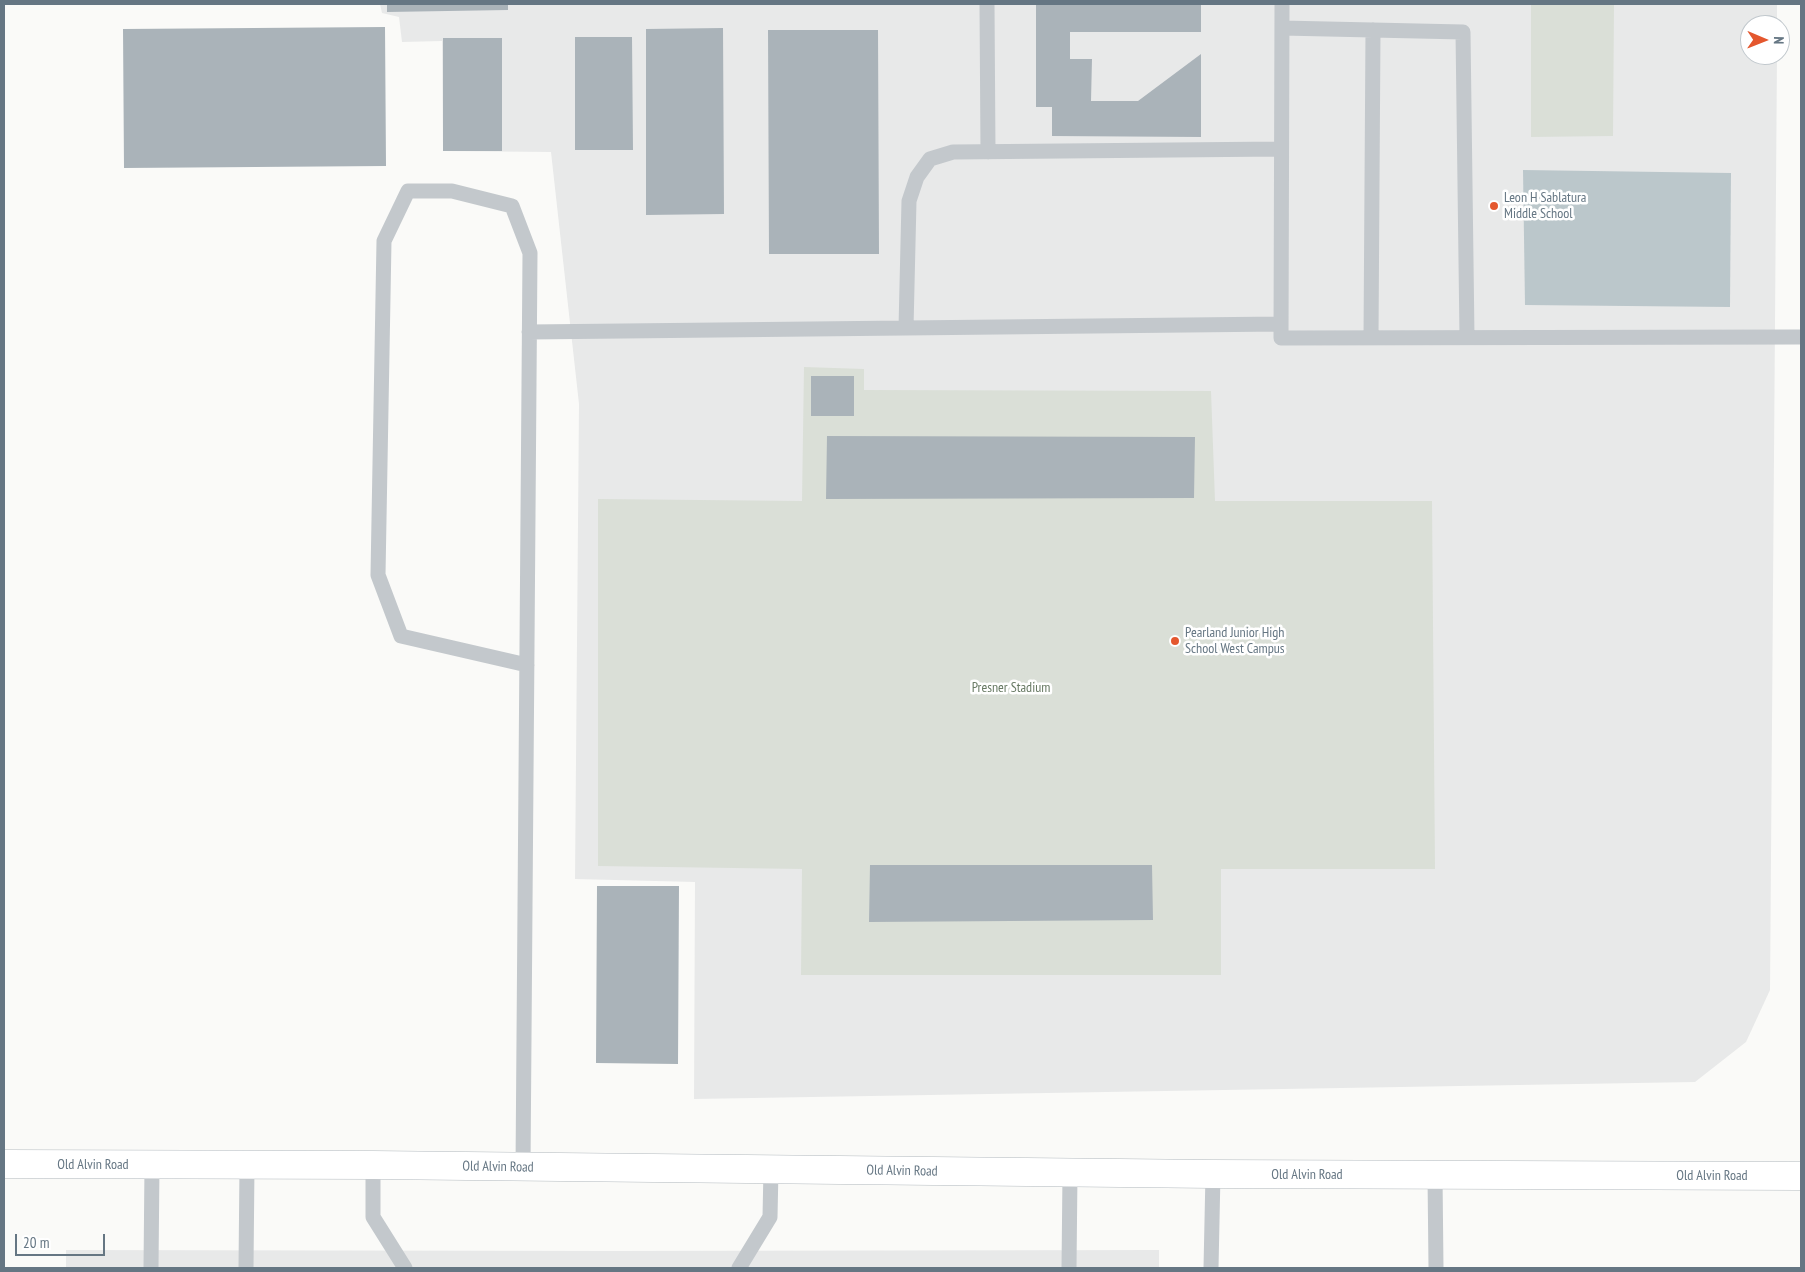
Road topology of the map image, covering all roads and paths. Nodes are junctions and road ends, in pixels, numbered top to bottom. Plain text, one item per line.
1 (987, 4) edge
2 (1282, 4) edge
3 (1282, 28) junction
4 (1373, 30) junction
5 (1281, 149) junction
6 (988, 152) junction
7 (1281, 324) junction
8 (906, 328) junction
9 (529, 332) junction
10 (1468, 337) junction
11 (1801, 337) edge
12 (1370, 338) junction
13 (527, 665) junction
14 (4, 1164) edge
15 (152, 1165) junction
16 (246, 1166) junction
17 (373, 1166) junction
18 (523, 1167) junction
19 (771, 1169) junction
20 (1070, 1173) junction
21 (1213, 1174) junction
22 (1435, 1175) junction
23 (1801, 1176) edge
24 (151, 1268) edge
25 (246, 1268) edge
26 (405, 1268) edge
27 (739, 1268) edge
28 (1069, 1268) edge
29 (1211, 1268) edge
30 (1436, 1268) edge

1 - 6 lane
2 - 3 lane
3 - 4 lane
3 - 5 lane
4 - 10 lane
4 - 12 lane
5 - 6 lane
5 - 7 lane
6 - 8 lane
7 - 8 lane
7 - 12 lane
8 - 9 lane
9 - 13 lane
9 - 13 lane
10 - 11 lane
10 - 12 lane
13 - 18 lane
14 - 15 street, Old Alvin Road
15 - 16 street, Old Alvin Road
15 - 24 lane
16 - 17 street, Old Alvin Road
16 - 25 lane
17 - 18 street, Old Alvin Road
17 - 26 lane
18 - 19 street, Old Alvin Road
19 - 20 street, Old Alvin Road
19 - 27 lane
20 - 21 street, Old Alvin Road
20 - 28 lane
21 - 22 street, Old Alvin Road
21 - 29 lane
22 - 23 street, Old Alvin Road
22 - 30 lane

